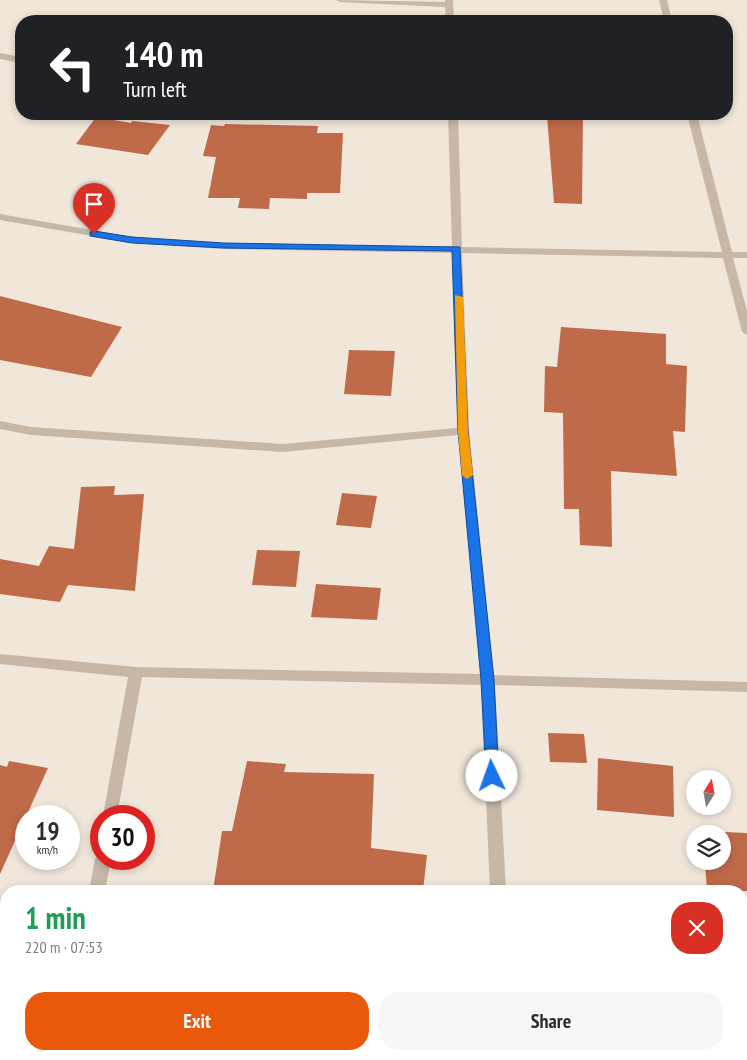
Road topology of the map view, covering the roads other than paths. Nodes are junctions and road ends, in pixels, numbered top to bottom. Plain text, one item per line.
1 (340, 0) edge
2 (663, 0) edge
3 (449, 3) edge
4 (667, 15) edge
5 (0, 56) edge
6 (15, 59) edge
7 (453, 120) edge
8 (693, 120) edge
9 (0, 217) edge
10 (457, 249) junction
11 (727, 255) junction
12 (747, 255) edge
13 (747, 332) edge
14 (0, 425) edge
15 (463, 431) junction
16 (0, 659) edge
17 (136, 672) junction
18 (488, 680) junction
19 (747, 686) edge
20 (112, 805) edge
21 (101, 870) edge
22 (98, 885) edge
23 (498, 885) edge

1 - 3 street
2 - 4 street
5 - 6 street
7 - 10 street
8 - 11 street
9 - 10 street
10 - 11 street
10 - 15 street
11 - 12 street
11 - 13 street
14 - 15 street
15 - 18 street
16 - 17 street
17 - 18 street
17 - 20 street
18 - 19 street
18 - 23 street
21 - 22 street

